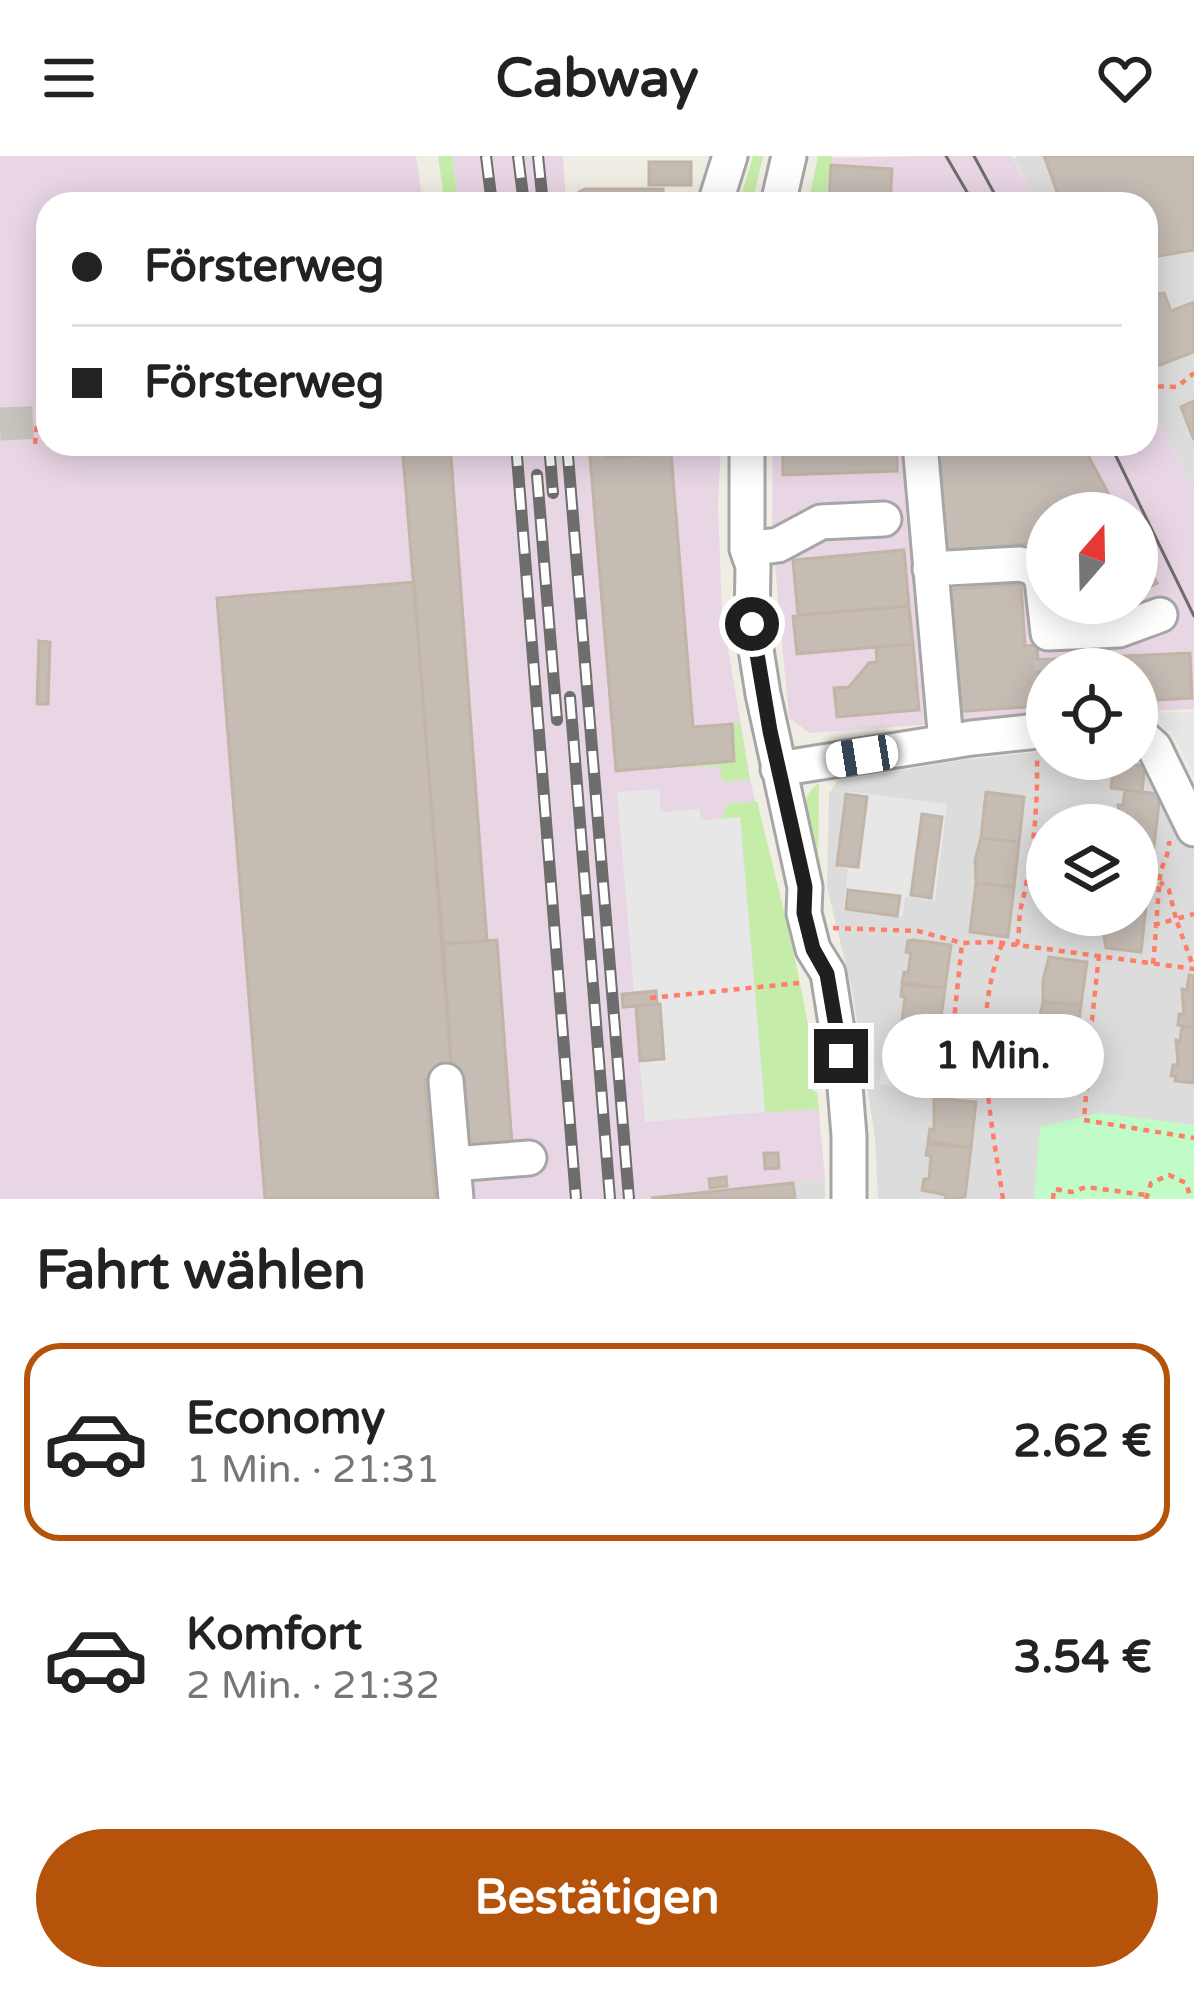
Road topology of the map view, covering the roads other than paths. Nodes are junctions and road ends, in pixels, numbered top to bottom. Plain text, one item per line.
1 (730, 156) edge
2 (789, 156) edge
3 (719, 192) edge
4 (781, 192) edge
5 (747, 456) edge
6 (921, 456) edge
7 (884, 519) dead end
8 (747, 549) junction
9 (930, 569) junction
10 (1160, 614) dead end
11 (1026, 733) edge
12 (946, 742) junction
13 (1158, 755) edge
14 (778, 769) junction
15 (1194, 829) edge
16 (446, 1081) dead end
17 (529, 1158) dead end
18 (453, 1164) junction
19 (456, 1199) edge
20 (849, 1199) edge

1 - 3 street
2 - 4 street
5 - 8 street
6 - 9 street
7 - 8 street
8 - 14 street
9 - 10 street
9 - 12 street
11 - 12 street
12 - 14 street
13 - 15 street
14 - 20 street
16 - 18 street
17 - 18 street
18 - 19 street

